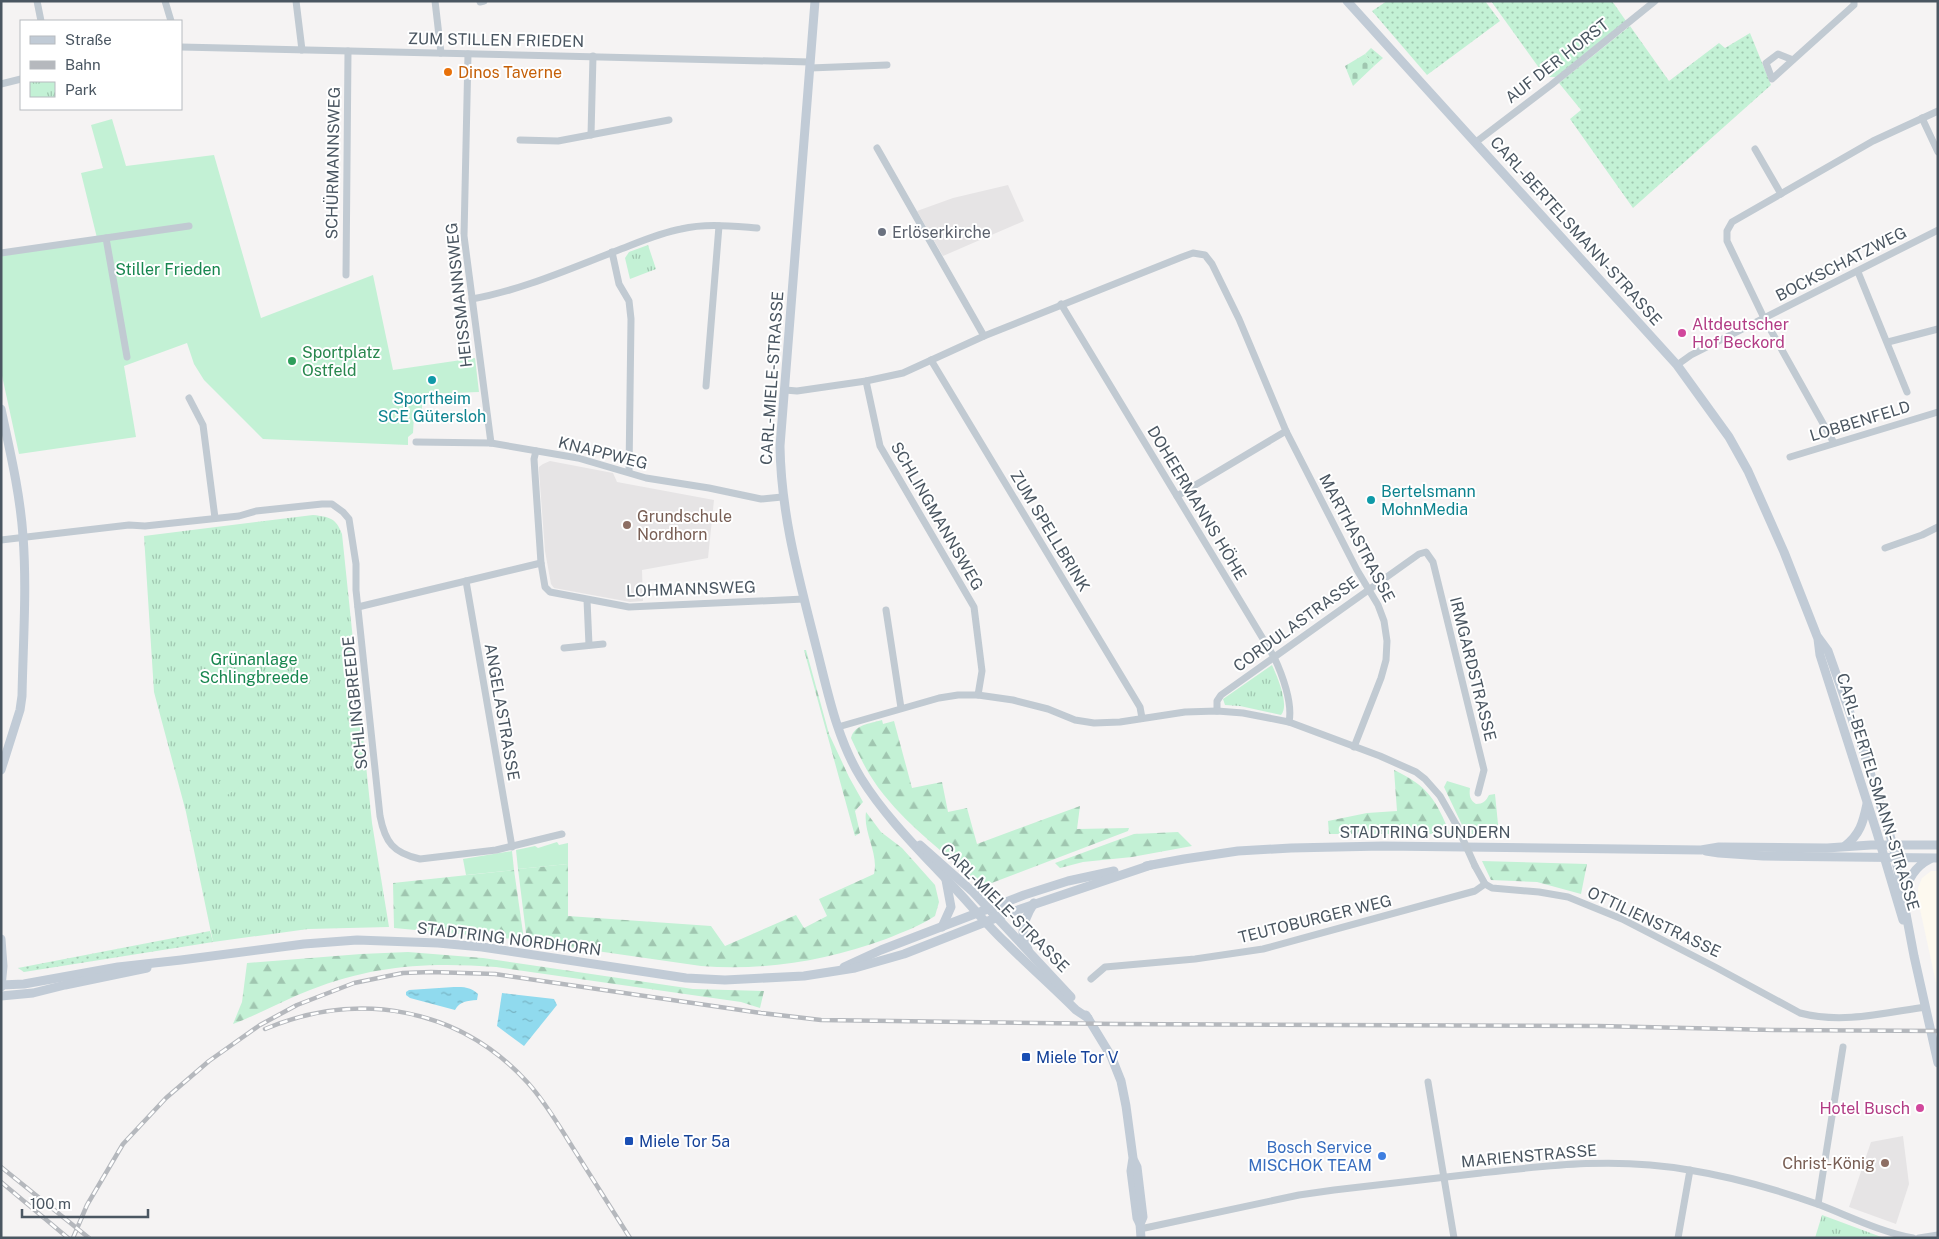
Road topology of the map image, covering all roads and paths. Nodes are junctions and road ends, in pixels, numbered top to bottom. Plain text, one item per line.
1 (37, 1) edge
2 (165, 1) edge
3 (296, 1) edge
4 (435, 1) edge
5 (484, 1) edge
6 (815, 1) edge
7 (1347, 1) edge
8 (1655, 1) edge
9 (1854, 1) edge
10 (480, 2) edge
11 (41, 20) edge
12 (171, 20) edge
13 (182, 47) edge
14 (302, 50) junction
15 (348, 51) junction
16 (441, 53) junction
17 (468, 54) junction
18 (592, 56) junction
19 (1793, 60) dead end
20 (810, 65) junction
21 (887, 65) dead end
22 (20, 79) edge
23 (1, 84) edge
24 (1938, 111) edge
25 (1922, 118) junction
26 (669, 120) dead end
27 (591, 135) junction
28 (520, 140) dead end
29 (1476, 142) junction
30 (877, 148) dead end
31 (1756, 149) dead end
32 (1938, 152) edge
33 (1781, 194) junction
34 (189, 226) dead end
35 (719, 226) junction
36 (757, 228) dead end
37 (1938, 230) edge
38 (106, 238) junction
39 (612, 252) junction
40 (1, 253) edge
41 (1858, 272) junction
42 (346, 275) dead end
43 (472, 299) junction
44 (1061, 304) junction
45 (1764, 318) junction
46 (1938, 328) edge
47 (984, 336) junction
48 (1888, 342) junction
49 (127, 357) dead end
50 (931, 360) junction
51 (1677, 364) junction
52 (866, 381) junction
53 (706, 386) dead end
54 (785, 390) junction
55 (1907, 392) dead end
56 (189, 398) dead end
57 (1, 409) edge
58 (1938, 412) edge
59 (1286, 431) junction
60 (416, 442) dead end
61 (491, 443) junction
62 (1834, 443) junction
63 (536, 451) junction
64 (1790, 457) dead end
65 (629, 472) junction
66 (1177, 496) junction
67 (782, 497) junction
68 (215, 518) junction
69 (1938, 527) edge
70 (23, 536) junction
71 (1, 540) edge
72 (1885, 548) dead end
73 (1426, 552) joint
74 (541, 563) junction
75 (466, 581) junction
76 (1370, 588) junction
77 (804, 599) junction
78 (587, 600) junction
79 (358, 607) junction
80 (886, 610) dead end
81 (1817, 636) junction
82 (603, 644) dead end
83 (589, 645) junction
84 (564, 648) dead end
85 (1274, 657) junction
86 (978, 695) junction
87 (901, 708) junction
88 (1217, 711) junction
89 (1142, 718) junction
90 (1289, 722) junction
91 (838, 727) junction
92 (1354, 747) junction
93 (1, 770) edge
94 (1478, 793) dead end
95 (1867, 804) junction
96 (895, 824) junction
97 (562, 834) dead end
98 (1880, 845) junction
99 (1893, 845) junction
100 (1938, 845) edge
101 (1845, 846) junction
102 (512, 847) junction
103 (1701, 850) junction
104 (1884, 858) junction
105 (1896, 858) junction
106 (1934, 858) edge
107 (1151, 866) junction
108 (946, 879) junction
109 (1486, 884) junction
110 (1903, 895) junction
111 (1034, 904) junction
112 (988, 909) junction
113 (977, 913) junction
114 (996, 918) junction
115 (986, 921) junction
116 (942, 927) junction
117 (1, 939) edge
118 (1914, 956) junction
119 (1034, 958) junction
120 (181, 960) junction
121 (832, 972) junction
122 (1091, 979) dead end
123 (1, 986) edge
124 (1, 996) edge
125 (1925, 1008) junction
126 (1088, 1018) junction
127 (1843, 1047) dead end
128 (1938, 1063) edge
129 (1428, 1082) dead end
130 (1690, 1170) junction
131 (1444, 1177) junction
132 (1818, 1204) junction
133 (1140, 1230) edge
134 (1938, 1235) edge
135 (1897, 1236) edge
136 (1454, 1238) edge
137 (1678, 1238) edge
138 (1913, 1238) edge
139 (1919, 1238) edge

1 - 11 street
2 - 12 street
3 - 14 street
4 - 16 street
5 - 10 street
6 - 20 main road, CARL-MIELE-STRASSE
7 - 29 main road, CARL-BERTELSMANN-STRASSE
8 - 29 street, AUF DER HORST
9 - 19 street
13 - 14 street, ZUM STILLEN FRIEDEN
14 - 15 street, ZUM STILLEN FRIEDEN
15 - 16 street, ZUM STILLEN FRIEDEN
15 - 42 street, SCHÜRMANNSWEG
16 - 17 street, ZUM STILLEN FRIEDEN
17 - 18 street, ZUM STILLEN FRIEDEN
17 - 43 street, HEISSMANNSWEG
18 - 20 street, ZUM STILLEN FRIEDEN
18 - 27 street
20 - 21 street, ZUM STILLEN FRIEDEN
20 - 54 main road, CARL-MIELE-STRASSE
22 - 23 street
24 - 25 street
25 - 32 street
25 - 33 street
26 - 27 street
27 - 28 street
29 - 51 main road, CARL-BERTELSMANN-STRASSE
30 - 47 street
31 - 33 street
33 - 45 street
34 - 38 street
35 - 36 street
35 - 39 street
35 - 53 street
37 - 41 street, BOCKSCHATZWEG
38 - 40 street
38 - 49 street
39 - 43 street
39 - 65 street
41 - 45 street, BOCKSCHATZWEG
41 - 48 street
43 - 61 street, HEISSMANNSWEG
44 - 47 street
44 - 59 street, MARTHASTRASSE
44 - 66 street, DOHEERMANNS HÖHE
45 - 51 street, BOCKSCHATZWEG
45 - 62 street
46 - 48 street
47 - 50 street
48 - 55 street
50 - 52 street
50 - 89 street, ZUM SPELLBRINK
51 - 81 main road, CARL-BERTELSMANN-STRASSE
52 - 54 street
52 - 86 street, SCHLINGMANNSWEG
54 - 67 main road, CARL-MIELE-STRASSE
56 - 68 street
57 - 70 main road
58 - 62 street, LOBBENFELD
59 - 66 street
59 - 76 street, MARTHASTRASSE
60 - 61 street, KNAPPWEG
61 - 63 street, KNAPPWEG
62 - 64 street, LOBBENFELD
63 - 65 street, KNAPPWEG
63 - 74 street, LOHMANNSWEG
65 - 67 street, KNAPPWEG
66 - 85 street, DOHEERMANNS HÖHE
67 - 77 main road, CARL-MIELE-STRASSE
68 - 70 street, SCHLINGBREEDE
68 - 79 street, SCHLINGBREEDE
69 - 72 street
70 - 71 street, SCHLINGBREEDE
70 - 93 main road
73 - 76 street, CORDULASTRASSE
73 - 94 street, IRMGARDSTRASSE
74 - 75 street
74 - 78 street, LOHMANNSWEG
75 - 79 street
75 - 102 street, ANGELASTRASSE
76 - 85 street, CORDULASTRASSE
76 - 92 street, MARTHASTRASSE
77 - 78 street, LOHMANNSWEG
77 - 91 main road, CARL-MIELE-STRASSE
78 - 83 street
79 - 102 street, SCHLINGBREEDE
80 - 87 street
81 - 95 main road, CARL-BERTELSMANN-STRASSE
81 - 99 main road, CARL-BERTELSMANN-STRASSE
82 - 83 street
83 - 84 street
85 - 88 street, CORDULASTRASSE
85 - 90 street, DOHEERMANNS HÖHE
86 - 87 street
86 - 89 street
87 - 91 street
88 - 89 street
88 - 90 street
90 - 92 street
91 - 96 main road, CARL-MIELE-STRASSE
92 - 109 street, bridge
95 - 98 main road, CARL-BERTELSMANN-STRASSE
95 - 101 main road
96 - 108 main road, CARL-MIELE-STRASSE
96 - 112 main road, CARL-MIELE-STRASSE
97 - 102 street, SCHLINGBREEDE
98 - 99 main road, STADTRING SUNDERN
98 - 101 main road, STADTRING SUNDERN
98 - 104 main road, CARL-BERTELSMANN-STRASSE
99 - 100 main road, STADTRING SUNDERN
99 - 105 main road, CARL-BERTELSMANN-STRASSE
101 - 103 main road, STADTRING SUNDERN
103 - 104 main road, STADTRING SUNDERN
103 - 107 main road, STADTRING SUNDERN
104 - 105 main road, STADTRING SUNDERN
104 - 118 main road, CARL-BERTELSMANN-STRASSE
105 - 106 main road, STADTRING SUNDERN
105 - 110 main road, CARL-BERTELSMANN-STRASSE
106 - 110 main road
107 - 111 main road, STADTRING SUNDERN
107 - 112 main road, STADTRING SUNDERN
108 - 113 main road, CARL-MIELE-STRASSE
108 - 116 main road
109 - 122 street, TEUTOBURGER WEG
109 - 125 street, OTTILIENSTRASSE
110 - 118 main road, CARL-BERTELSMANN-STRASSE
111 - 114 main road, STADTRING SUNDERN
111 - 119 main road
112 - 113 main road, STADTRING SUNDERN
112 - 114 main road, CARL-MIELE-STRASSE
113 - 115 main road, CARL-MIELE-STRASSE
113 - 116 main road, STADTRING NORDHORN
114 - 115 main road, STADTRING NORDHORN
114 - 119 main road, CARL-MIELE-STRASSE
115 - 121 main road, STADTRING NORDHORN
115 - 126 main road, CARL-MIELE-STRASSE
116 - 121 main road, STADTRING NORDHORN
117 - 123 main road
118 - 125 main road, CARL-BERTELSMANN-STRASSE
119 - 126 main road, CARL-MIELE-STRASSE
120 - 121 main road, STADTRING NORDHORN
120 - 123 main road, STADTRING NORDHORN
120 - 124 main road, STADTRING NORDHORN
125 - 128 main road, CARL-BERTELSMANN-STRASSE
126 - 133 main road, CARL-MIELE-STRASSE
127 - 132 street
129 - 131 street
130 - 131 street, MARIENSTRASSE
130 - 132 street, MARIENSTRASSE
130 - 137 street
131 - 133 street, MARIENSTRASSE
131 - 136 street
132 - 135 street, MARIENSTRASSE
134 - 139 street
135 - 138 street, MARIENSTRASSE

